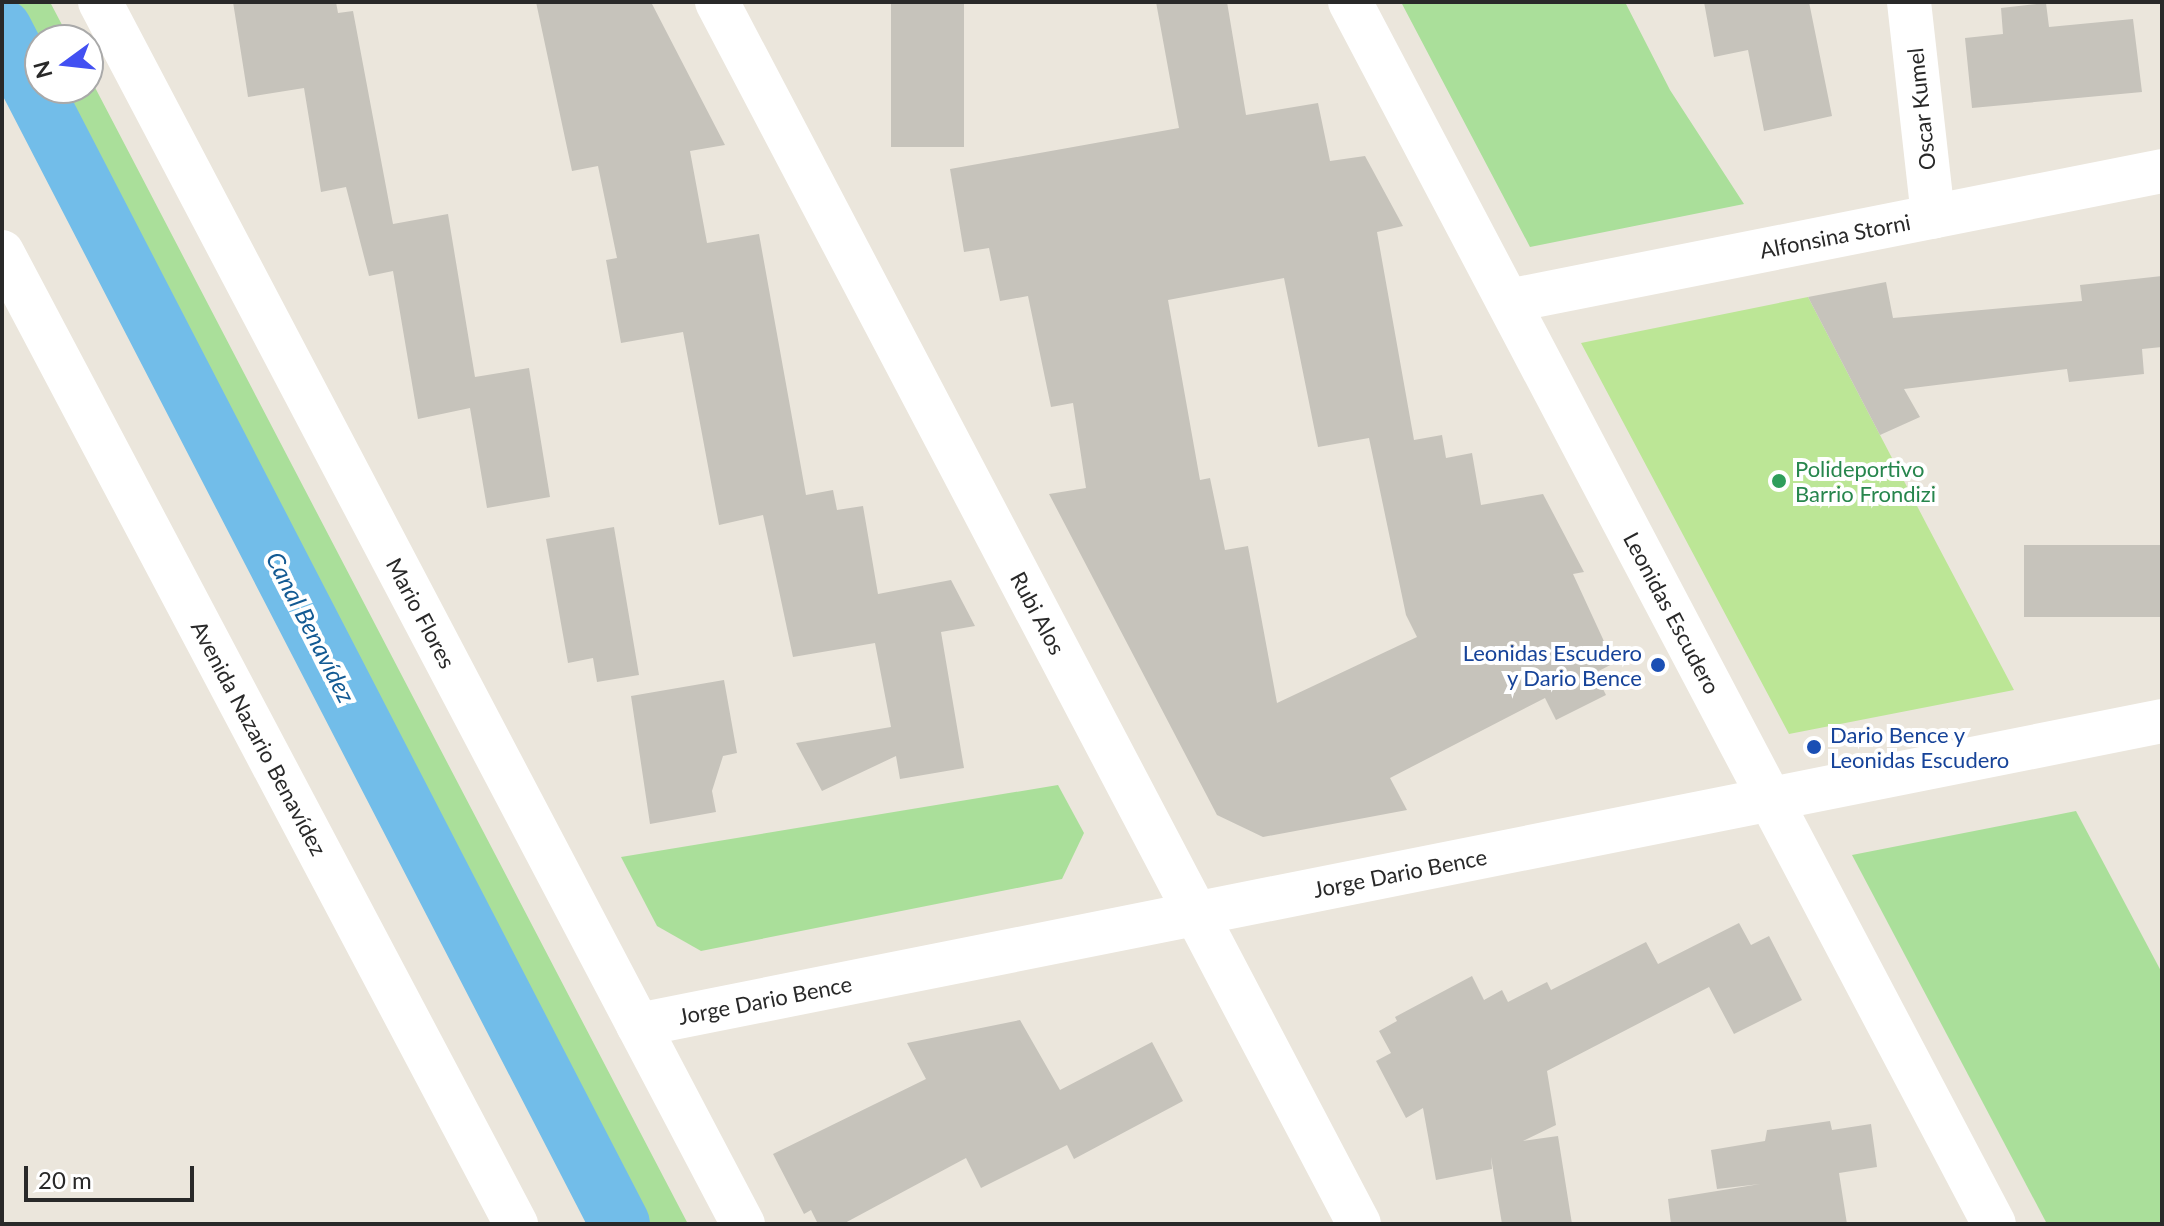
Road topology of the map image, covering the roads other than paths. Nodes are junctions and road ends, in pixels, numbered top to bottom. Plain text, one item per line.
1 (100, 2) edge
2 (717, 2) edge
3 (1350, 2) edge
4 (1909, 2) edge
5 (2162, 171) edge
6 (1933, 217) junction
7 (2, 252) edge
8 (1508, 301) junction
9 (2162, 721) edge
10 (1770, 799) junction
11 (1196, 914) junction
12 (638, 1025) junction
13 (516, 1224) edge
14 (743, 1224) edge
15 (1359, 1224) edge
16 (1994, 1224) edge

1 - 12 street, Mario Flores
2 - 11 street, Rubi Alos
3 - 8 street, Leonidas Escudero
4 - 6 street, Oscar Kumel
5 - 6 street, Alfonsina Storni
6 - 8 street, Alfonsina Storni
7 - 13 street, Avenida Nazario Benavídez
8 - 10 street, Leonidas Escudero
9 - 10 street, Jorge Dario Bence
10 - 11 street, Jorge Dario Bence
10 - 16 street, Leonidas Escudero
11 - 12 street, Jorge Dario Bence
11 - 15 street, Rubi Alos
12 - 14 street, Mario Flores

